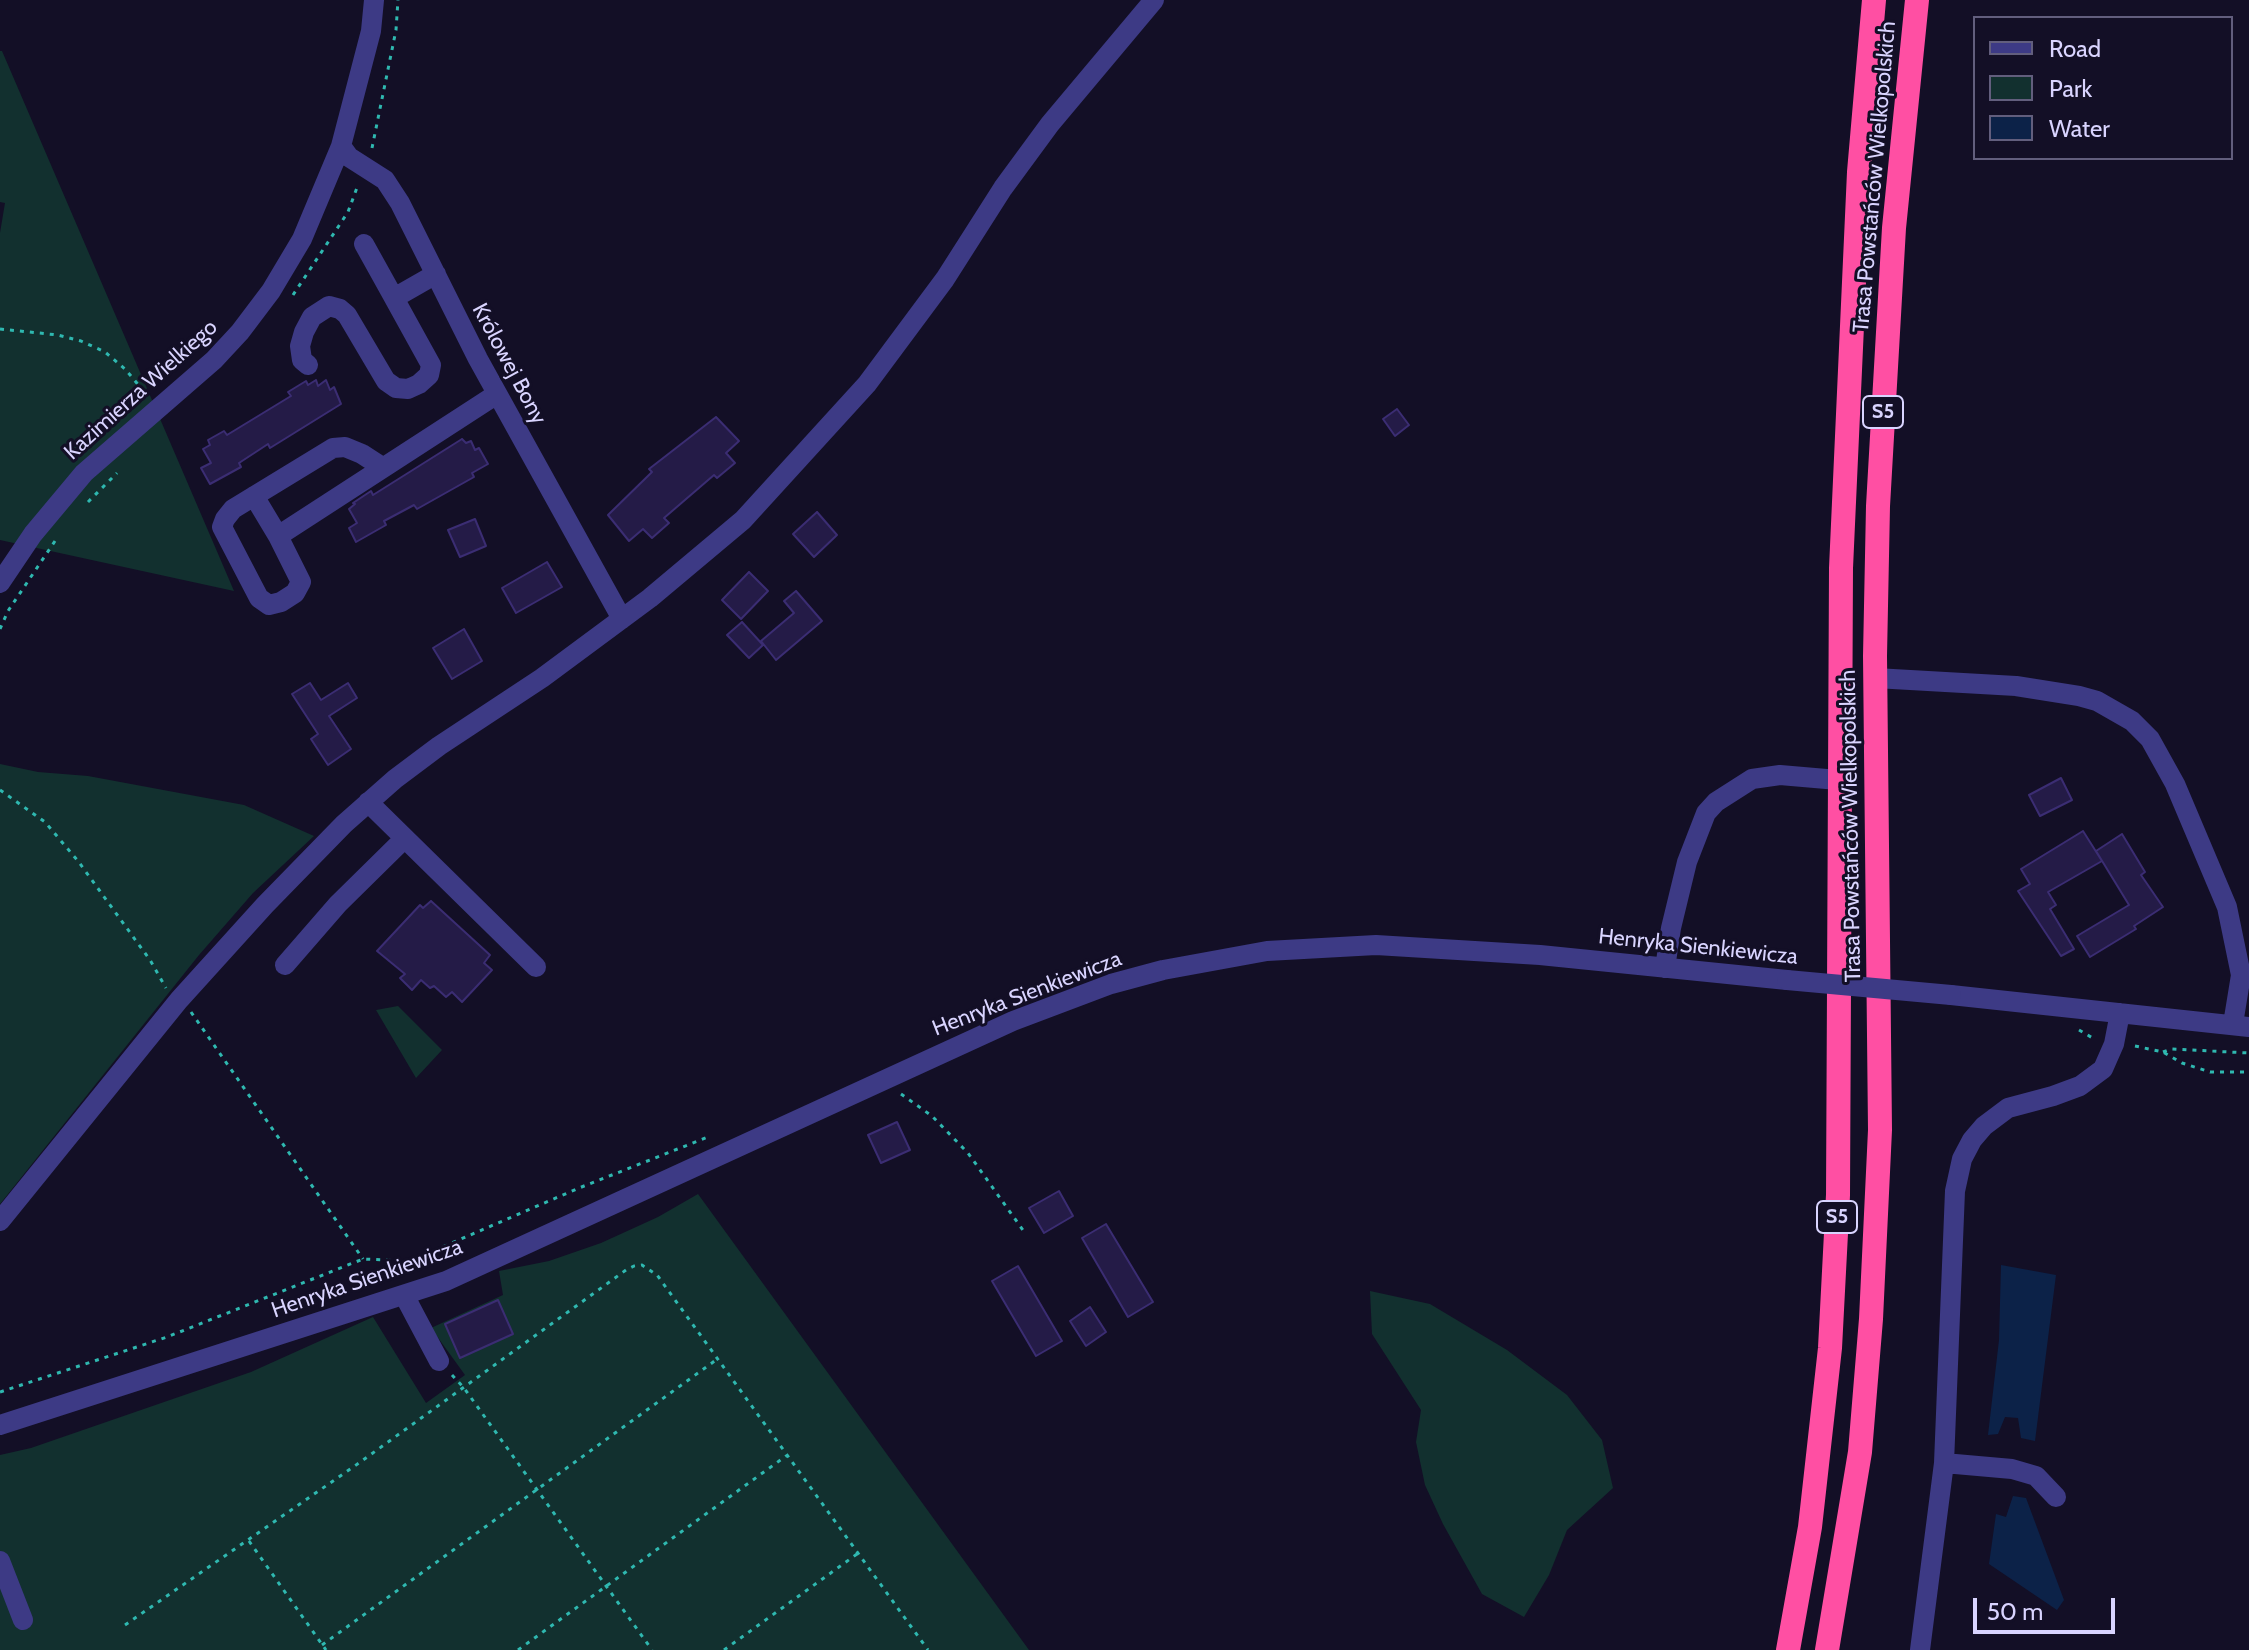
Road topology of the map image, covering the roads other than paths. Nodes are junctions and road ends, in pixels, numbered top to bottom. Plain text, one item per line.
1 (374, 0) edge
2 (1154, 0) edge
3 (1874, 0) edge
4 (1917, 0) edge
5 (341, 146) junction
6 (364, 244) dead end
7 (436, 274) junction
8 (394, 298) junction
9 (308, 365) dead end
10 (497, 394) junction
11 (382, 467) junction
12 (254, 496) junction
13 (278, 536) junction
14 (0, 583) edge
15 (622, 619) junction
16 (1875, 678) junction
17 (1838, 780) junction
18 (368, 802) junction
19 (404, 839) junction
20 (285, 965) dead end
21 (536, 967) dead end
22 (1665, 968) junction
23 (2120, 1013) junction
24 (2241, 1025) edge
25 (0, 1221) edge
26 (404, 1295) junction
27 (439, 1361) road end
28 (0, 1425) edge
29 (1944, 1463) junction
30 (2056, 1497) dead end
31 (0, 1561) edge
32 (23, 1620) dead end
33 (1788, 1650) edge
34 (1827, 1650) edge
35 (1920, 1650) edge

1 - 5 street, Kazimierza Wielkiego
2 - 15 street
3 - 17 highway, Trasa Powstańców Wielkopolskich / S5
4 - 16 highway, Trasa Powstańców Wielkopolskich / S5
5 - 7 street, Królowej Bony
5 - 14 street, Kazimierza Wielkiego
6 - 8 street
7 - 8 street
7 - 10 street, Królowej Bony
8 - 9 street
10 - 11 street
10 - 15 street, Królowej Bony
11 - 12 street
11 - 13 street
12 - 13 street
12 - 13 street
15 - 18 street
16 - 24 street
16 - 34 highway, Trasa Powstańców Wielkopolskich / S5
17 - 22 street
17 - 33 highway, Trasa Powstańców Wielkopolskich / S5
18 - 19 street
18 - 25 street
19 - 20 street
19 - 21 street
22 - 23 street, Henryka Sienkiewicza, bridge
22 - 26 street, Henryka Sienkiewicza
23 - 24 street, Henryka Sienkiewicza
23 - 29 street
26 - 27 street
26 - 28 street, Henryka Sienkiewicza
29 - 30 street
29 - 35 street
31 - 32 street

